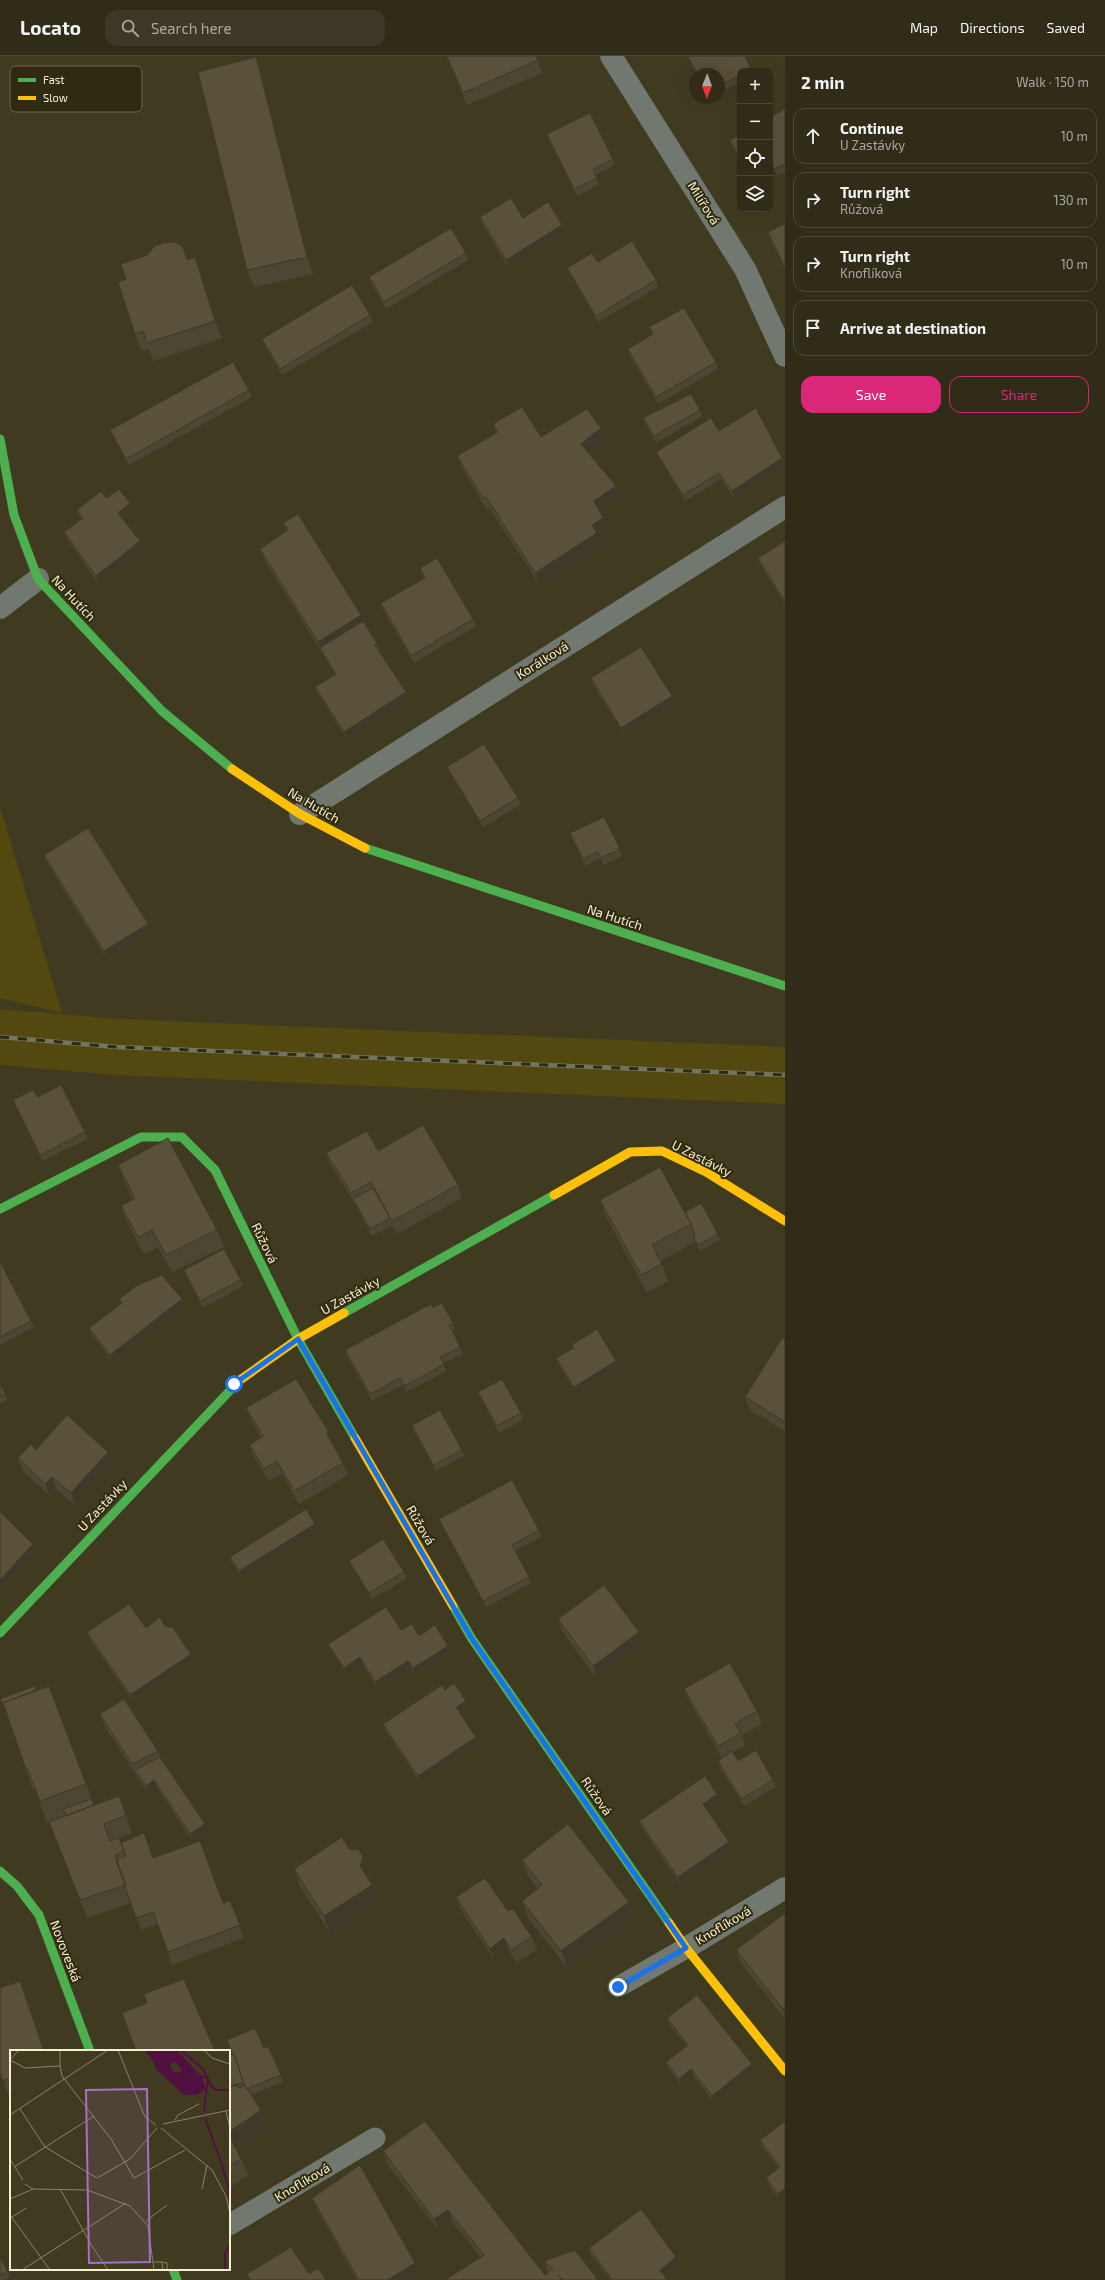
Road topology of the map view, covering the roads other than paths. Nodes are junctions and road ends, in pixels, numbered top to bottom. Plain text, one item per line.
1 (611, 56) edge
2 (785, 356) edge
3 (0, 439) edge
4 (785, 507) edge
5 (38, 579) junction
6 (0, 608) edge
7 (300, 814) junction
8 (785, 986) edge
9 (0, 1209) edge
10 (785, 1221) edge
11 (298, 1339) junction
12 (0, 1633) edge
13 (0, 1871) edge
14 (785, 1888) edge
15 (686, 1948) junction
16 (618, 1987) dead end
17 (90, 2050) edge
18 (785, 2071) edge
19 (375, 2138) dead end
20 (230, 2224) edge
21 (173, 2270) edge
22 (177, 2280) edge

1 - 2 street, Milířová
3 - 5 street, Na Hutích
4 - 7 street, Korálková
5 - 6 street
5 - 7 street, Na Hutích
7 - 8 street, Na Hutích
9 - 11 street, Růžová
10 - 11 street, U Zastávky
11 - 12 street, U Zastávky
11 - 15 street, Růžová
13 - 17 street, Novoveská
14 - 15 street, Knoflíková
15 - 16 lane, Knoflíková
15 - 18 street, Růžová
19 - 20 lane, Knoflíková
21 - 22 street

